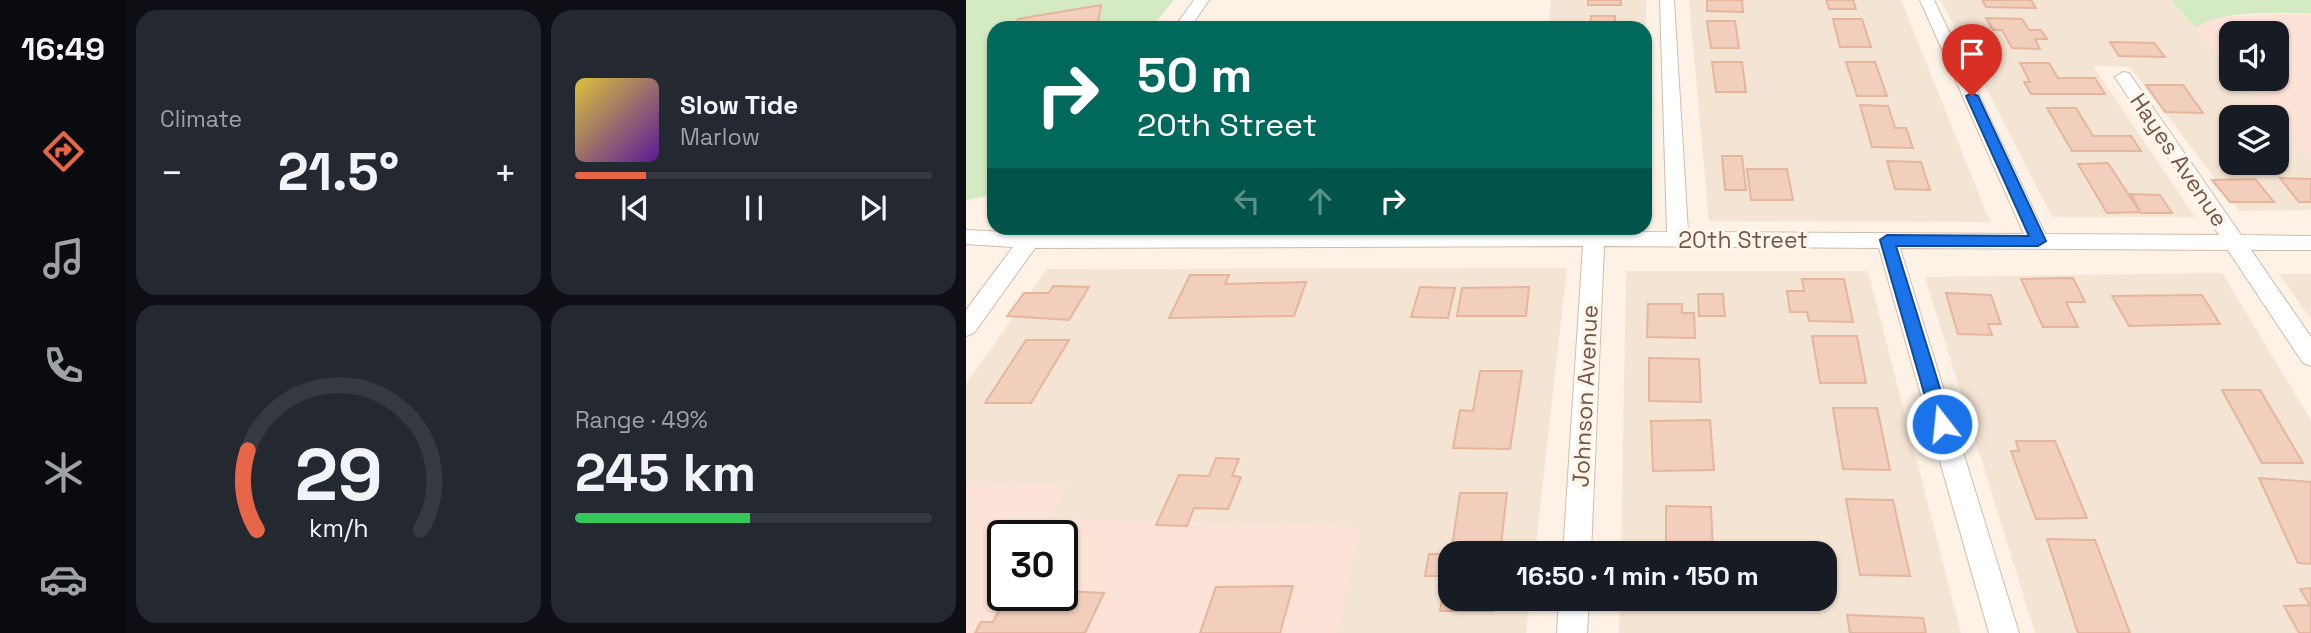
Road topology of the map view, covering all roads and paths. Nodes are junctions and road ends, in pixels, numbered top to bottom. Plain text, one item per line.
1 (1202, 0) edge
2 (1667, 0) edge
3 (1927, 0) edge
4 (1187, 21) edge
5 (2123, 77) dead end
6 (1011, 235) edge
7 (1033, 235) edge
8 (1146, 235) edge
9 (966, 237) edge
10 (1594, 239) junction
11 (1678, 240) junction
12 (1887, 240) junction
13 (2038, 241) junction
14 (2234, 242) junction
15 (2311, 243) edge
16 (966, 327) edge
17 (2311, 356) edge
18 (1578, 541) edge
19 (1573, 611) edge
20 (1572, 633) edge
21 (2004, 633) edge

1 - 4 street
2 - 11 street
3 - 13 street
5 - 14 street, Hayes Avenue
6 - 9 street, 20th Street
7 - 16 street
8 - 10 street, 20th Street
10 - 11 street, 20th Street
10 - 18 street, Johnson Avenue
11 - 12 street, 20th Street
12 - 13 street, 20th Street
12 - 21 street
13 - 14 street, 20th Street
14 - 15 street, 20th Street
14 - 17 street, Hayes Avenue
19 - 20 street

